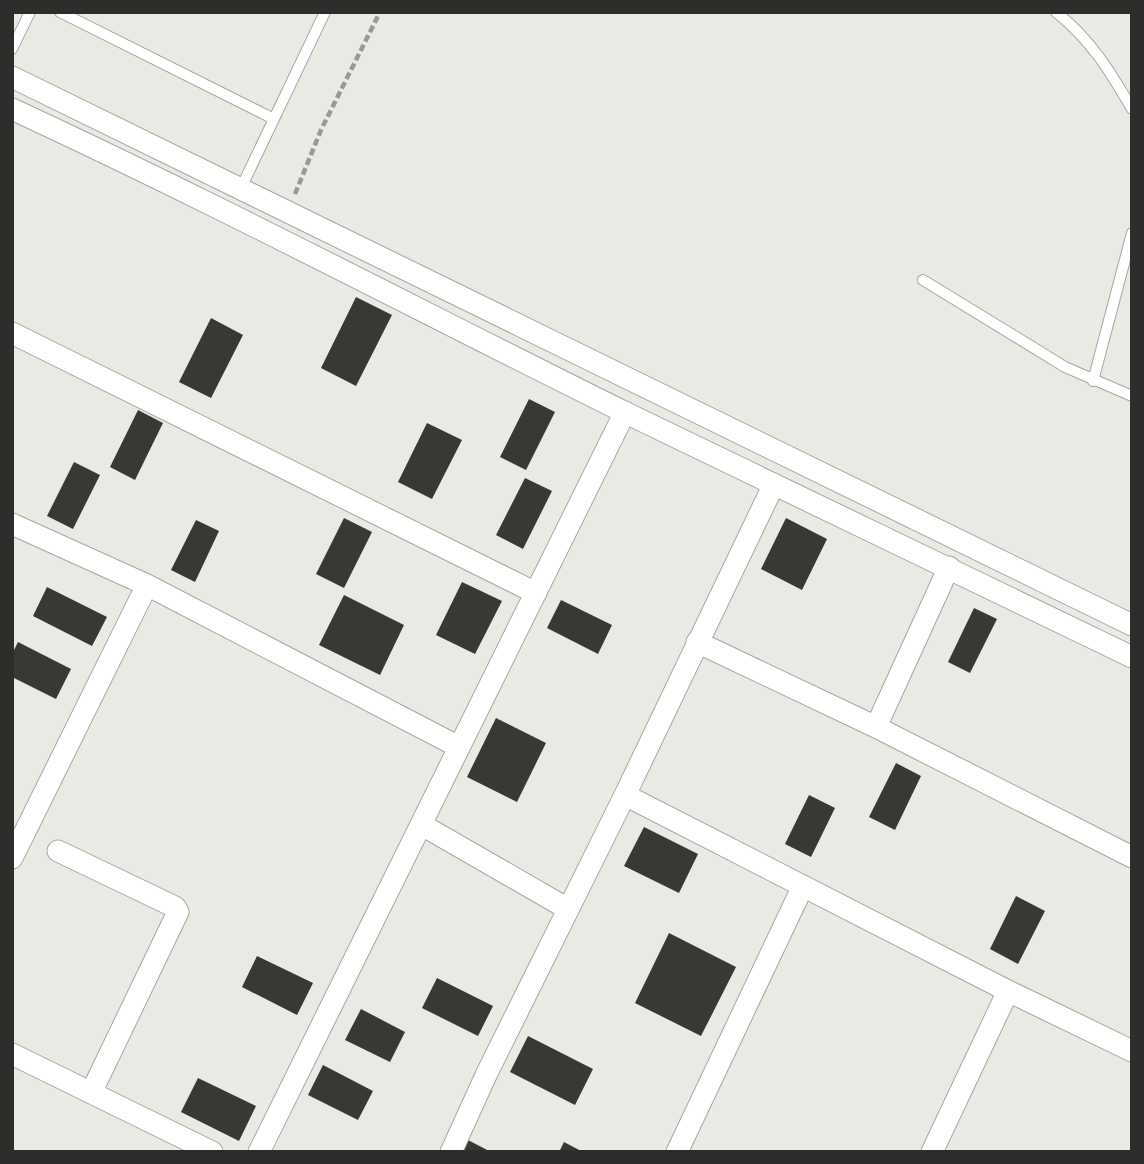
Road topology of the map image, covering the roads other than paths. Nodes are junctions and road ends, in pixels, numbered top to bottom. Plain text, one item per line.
1 (30, 12) edge
2 (60, 12) edge
3 (325, 12) edge
4 (1056, 12) edge
5 (12, 49) edge
6 (12, 77) edge
7 (1132, 109) edge
8 (12, 110) edge
9 (274, 118) junction
10 (241, 188) junction
11 (1132, 233) edge
12 (923, 280) dead end
13 (12, 333) edge
14 (1093, 381) junction
15 (1132, 396) edge
16 (625, 412) junction
17 (774, 484) junction
18 (12, 524) edge
19 (949, 567) junction
20 (147, 585) junction
21 (536, 593) junction
22 (1132, 625) edge
23 (697, 642) junction
24 (1132, 657) edge
25 (876, 727) junction
26 (459, 747) junction
27 (625, 795) junction
28 (422, 825) junction
29 (58, 851) dead end
30 (1132, 857) edge
31 (12, 858) edge
32 (803, 886) junction
33 (568, 909) junction
34 (1008, 991) junction
35 (1132, 1051) edge
36 (12, 1054) edge
37 (91, 1093) junction
38 (212, 1152) edge
39 (259, 1152) edge
40 (450, 1152) edge
41 (677, 1152) edge
42 (932, 1152) edge

1 - 5 lane
2 - 9 lane
3 - 9 lane
4 - 7 lane
6 - 10 street
8 - 16 street
9 - 10 lane
10 - 22 street
11 - 14 lane
12 - 14 lane
13 - 21 street
14 - 15 lane
16 - 17 street
16 - 21 street
17 - 19 street
17 - 23 street
18 - 20 street
19 - 24 street
19 - 25 street
20 - 26 street
20 - 31 street
21 - 26 street
23 - 25 street
23 - 27 street
25 - 30 street
26 - 28 street
27 - 32 street
27 - 33 street
28 - 33 street
28 - 39 street
29 - 37 street
32 - 34 street
32 - 41 street
33 - 40 street
34 - 35 street
34 - 42 street
36 - 37 street
37 - 38 street

